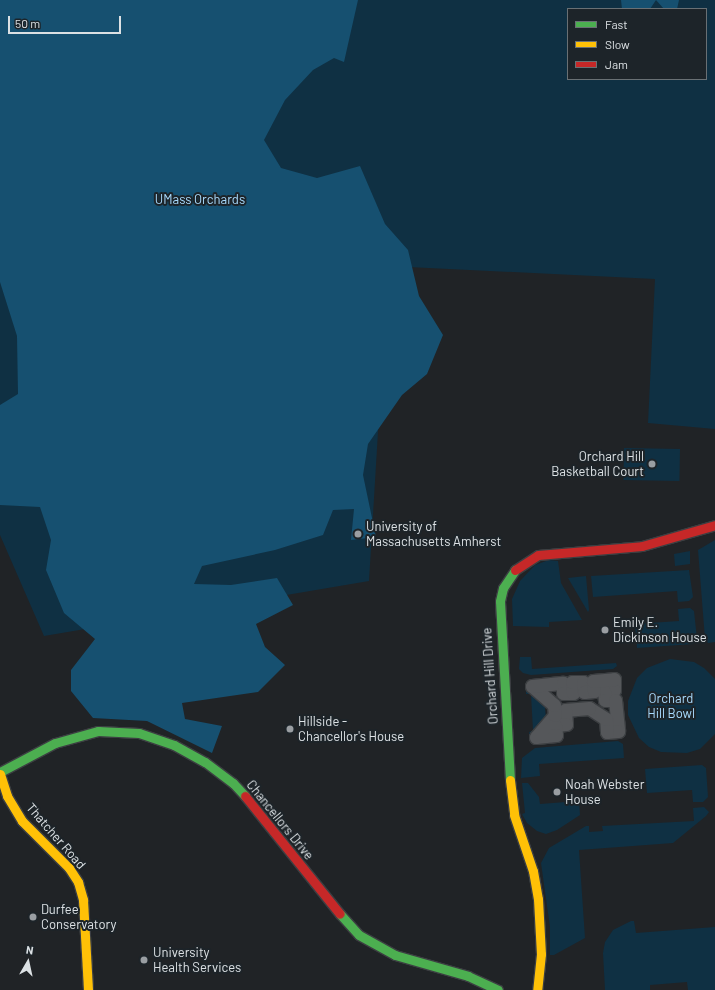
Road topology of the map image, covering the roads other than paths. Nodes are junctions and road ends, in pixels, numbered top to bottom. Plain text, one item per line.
1 (715, 525) edge
2 (532, 686) joint
3 (0, 773) edge
4 (88, 990) edge
5 (498, 990) edge
6 (537, 990) edge

1 - 6 street, Orchard Hill Drive
2 - 2 street
3 - 4 street, Thatcher Road
3 - 5 street, Chancellors Drive

